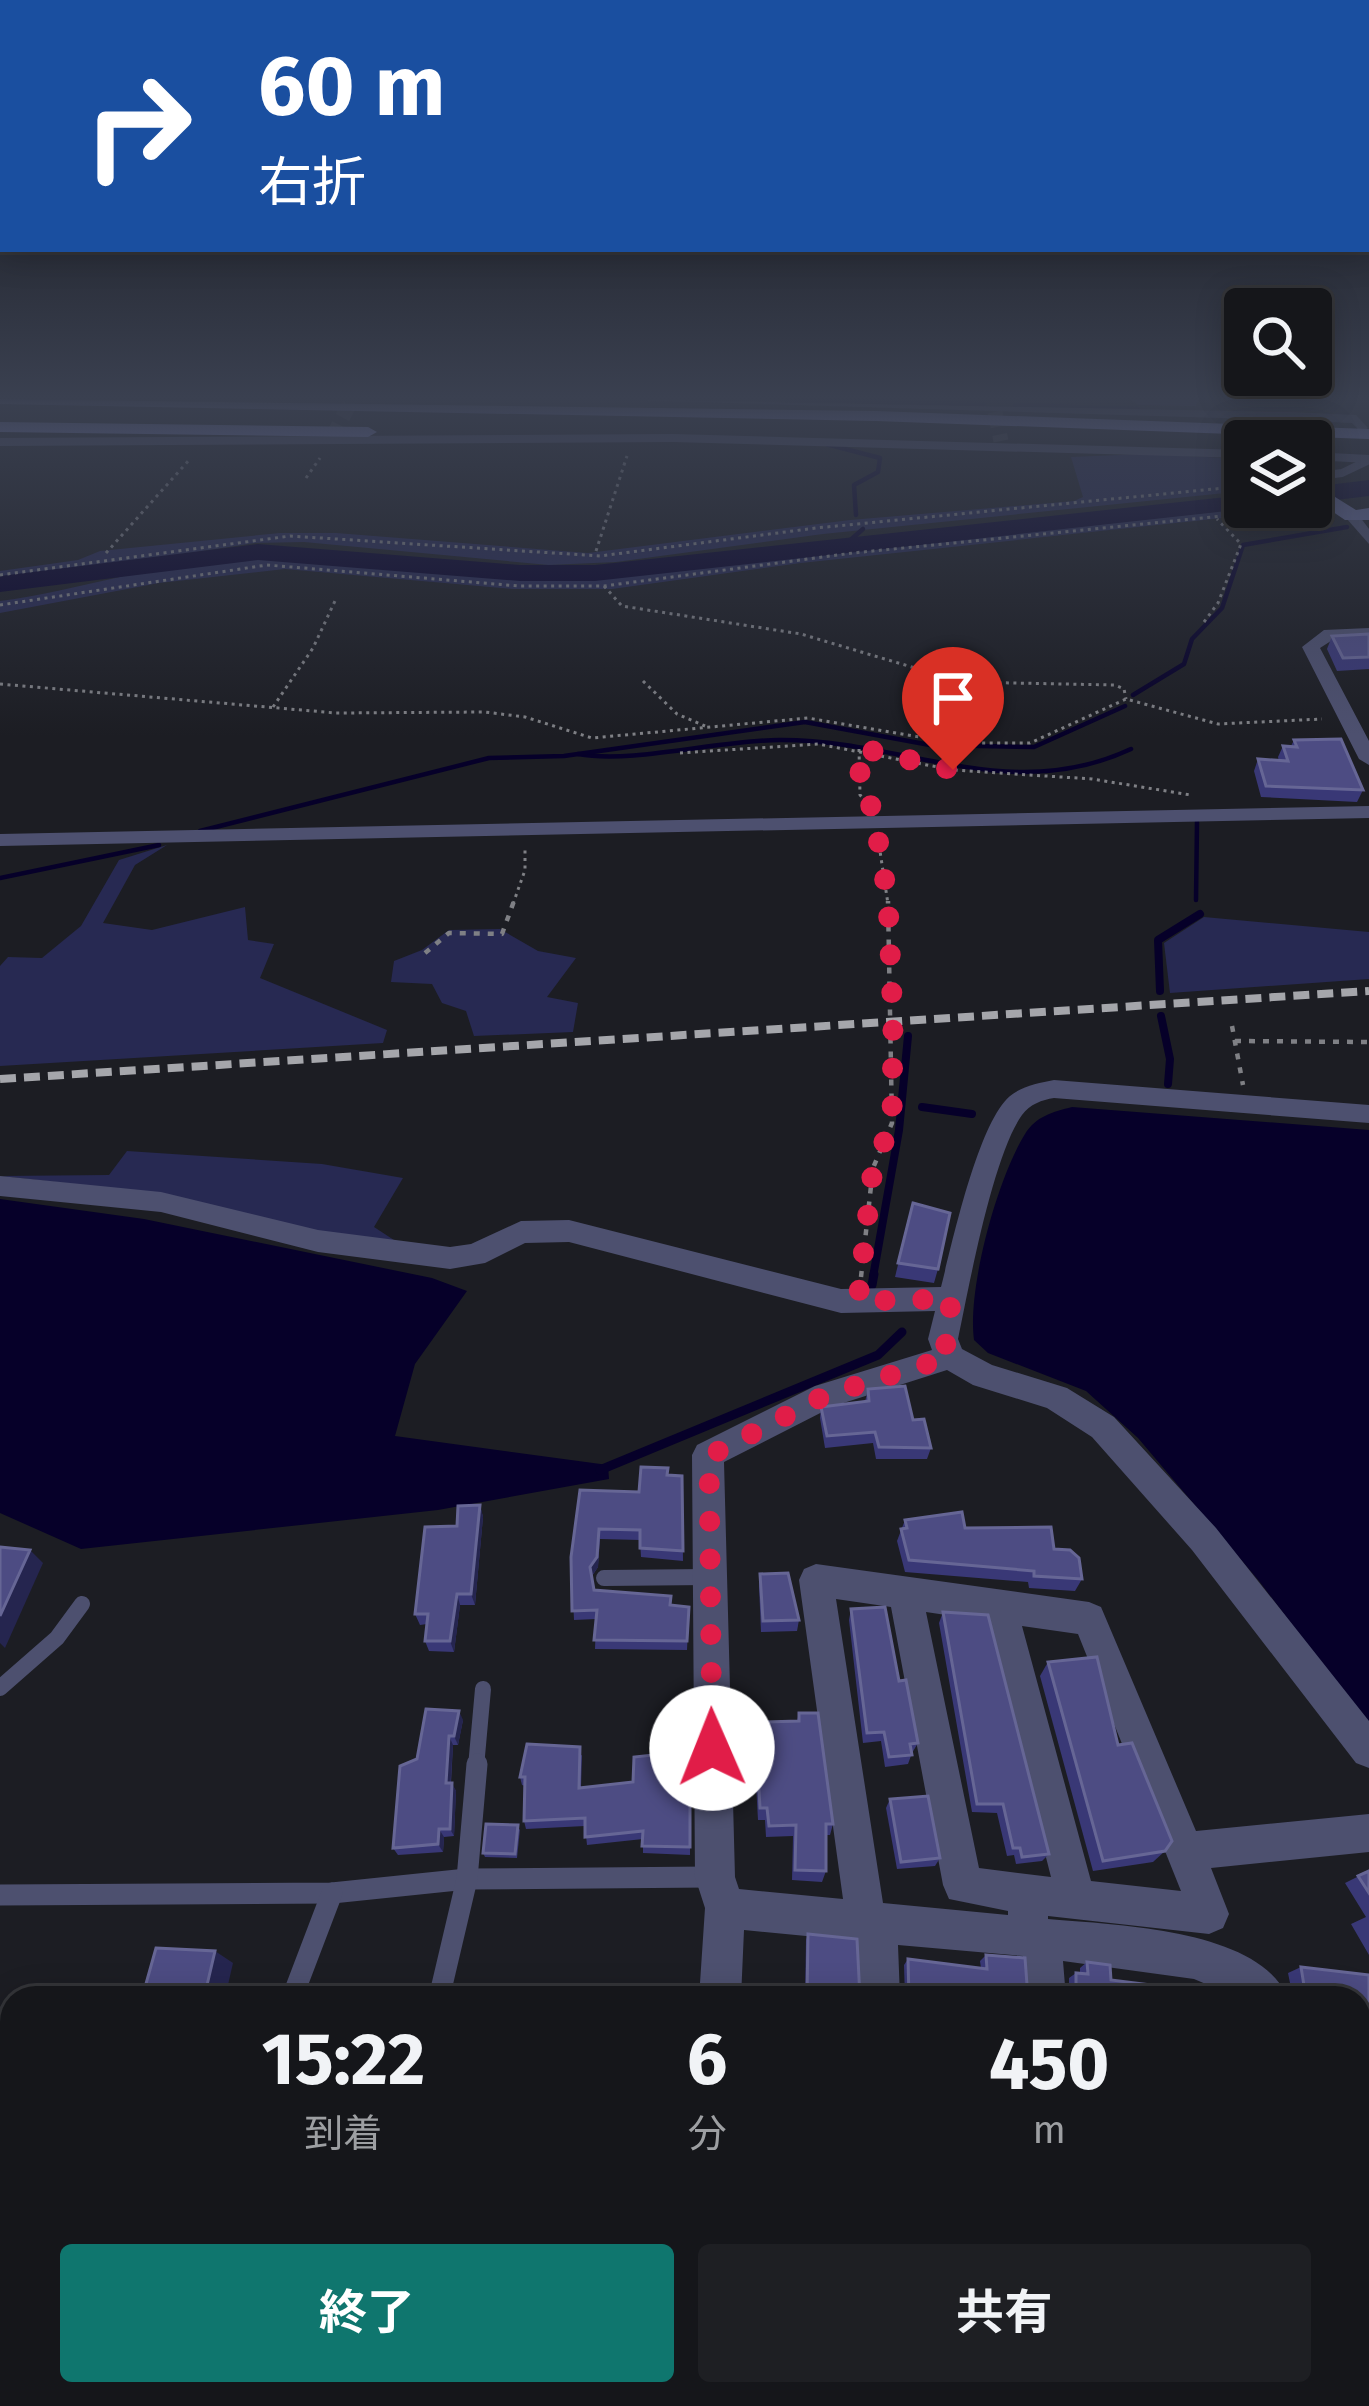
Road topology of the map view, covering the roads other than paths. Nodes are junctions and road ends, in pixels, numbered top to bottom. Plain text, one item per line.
1 (1360, 515) edge
2 (1369, 539) edge
3 (1369, 633) edge
4 (1369, 716) edge
5 (1346, 718) junction
6 (1369, 759) edge
7 (1369, 812) edge
8 (0, 840) edge
9 (1369, 1114) edge
10 (0, 1186) edge
11 (952, 1299) junction
12 (950, 1357) junction
13 (708, 1577) junction
14 (604, 1578) dead end
15 (905, 1593) junction
16 (82, 1604) dead end
17 (1000, 1607) junction
18 (0, 1688) edge
19 (483, 1689) dead end
20 (1369, 1750) edge
21 (1369, 1833) edge
22 (1185, 1851) junction
23 (467, 1879) junction
24 (332, 1892) junction
25 (720, 1893) junction
26 (1028, 1894) junction
27 (0, 1895) edge
28 (1076, 1899) junction
29 (872, 1922) junction
30 (1036, 1937) junction
31 (297, 1986) edge
32 (443, 1986) edge
33 (720, 1986) edge
34 (878, 1986) edge
35 (1043, 1986) edge
36 (1259, 1986) edge

1 - 2 street
3 - 5 street
4 - 5 street
5 - 6 street
7 - 8 street
9 - 11 street
10 - 11 street
11 - 12 street
12 - 13 street
12 - 20 street
13 - 14 lane
13 - 25 street
15 - 17 street
15 - 26 street
15 - 29 street
16 - 18 lane
17 - 22 street
17 - 28 street
19 - 23 lane
21 - 22 street
22 - 28 street
23 - 24 lane
23 - 25 lane
23 - 32 lane
24 - 27 lane
24 - 31 lane
25 - 29 street
25 - 33 street
26 - 28 street
26 - 30 street
29 - 30 street
29 - 34 street
30 - 35 street
30 - 36 street

